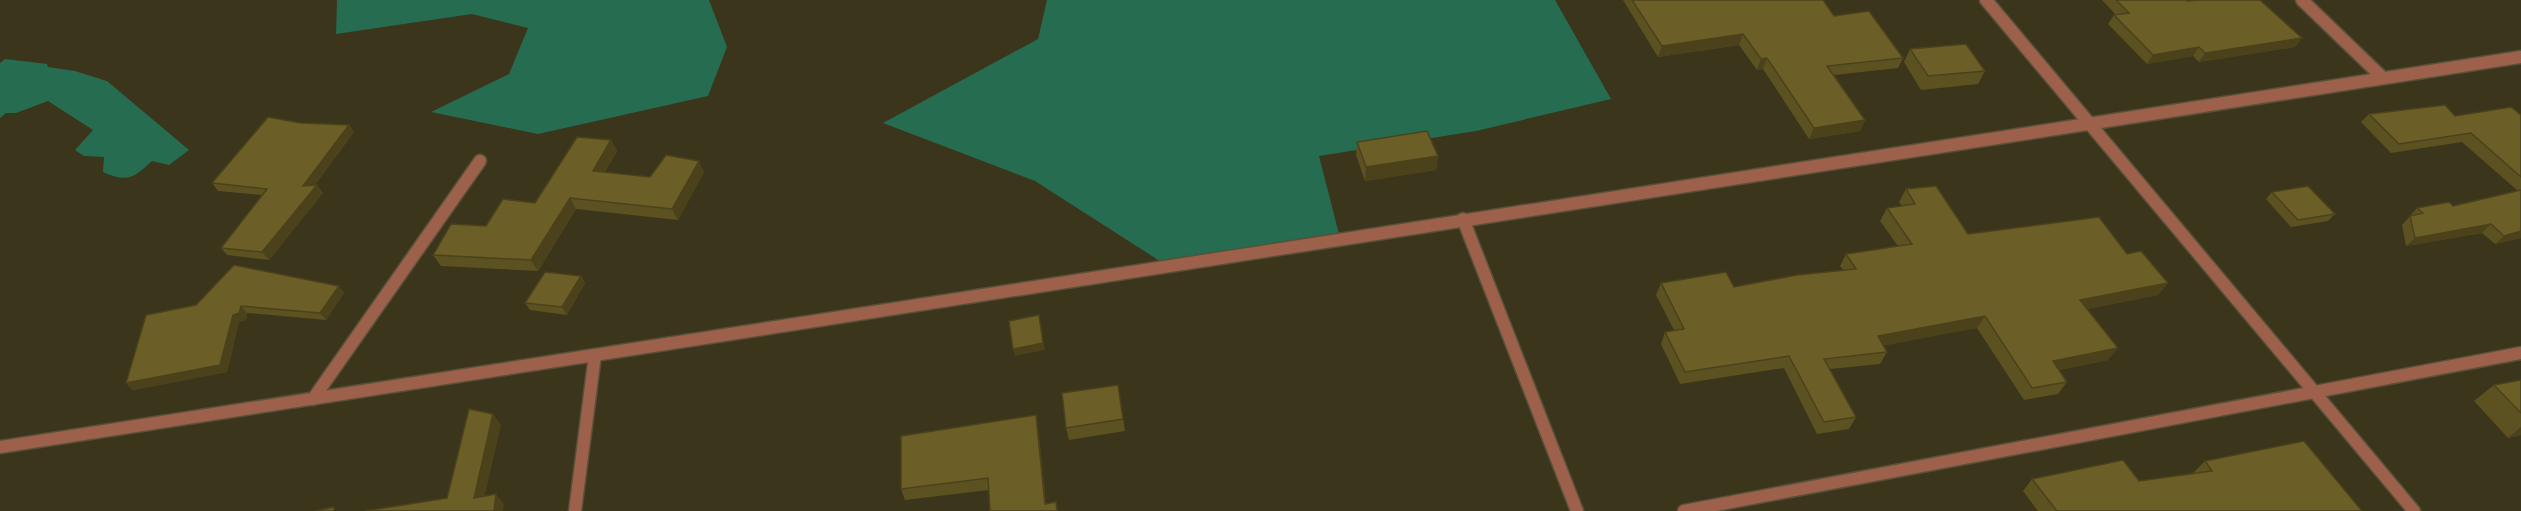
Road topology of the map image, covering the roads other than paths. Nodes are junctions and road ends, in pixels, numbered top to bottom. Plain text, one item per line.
1 (1986, 0) edge
2 (2302, 0) edge
3 (2521, 57) edge
4 (2383, 78) junction
5 (2089, 123) junction
6 (480, 161) dead end
7 (1462, 219) junction
8 (2521, 353) edge
9 (595, 355) junction
10 (2314, 392) junction
11 (313, 399) junction
12 (0, 447) edge
13 (575, 511) edge
14 (1577, 511) edge
15 (1684, 511) edge
16 (2414, 511) edge

1 - 5 street
2 - 4 street
3 - 4 street
4 - 5 street
5 - 7 street
5 - 10 street
6 - 11 street
7 - 9 street
7 - 14 street
8 - 10 street
9 - 11 street
9 - 13 street
10 - 15 street
10 - 16 street
11 - 12 street

